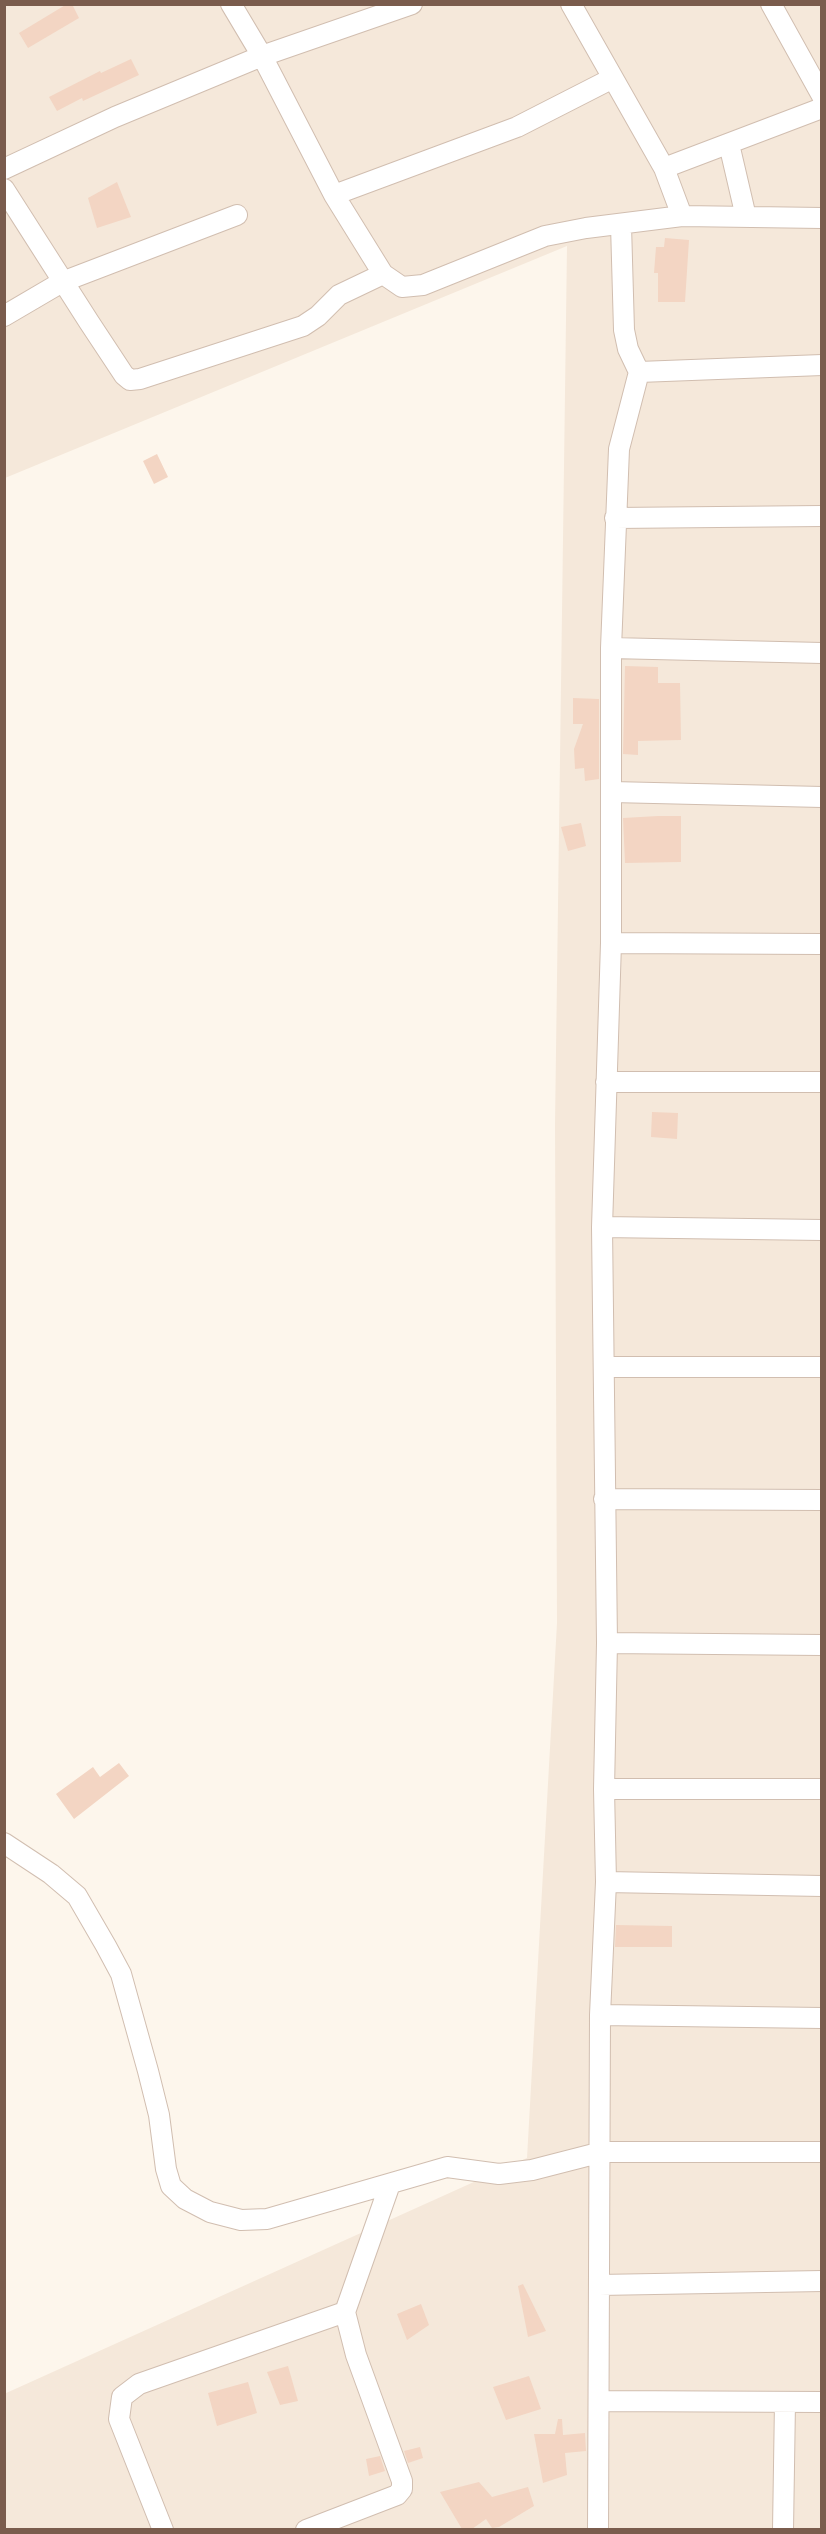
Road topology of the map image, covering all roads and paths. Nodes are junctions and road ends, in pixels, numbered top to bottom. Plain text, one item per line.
1 (231, 4) edge
2 (412, 4) edge
3 (571, 4) edge
4 (771, 4) edge
5 (262, 56) junction
6 (613, 78) junction
7 (822, 96) edge
8 (822, 108) edge
9 (729, 144) junction
10 (664, 168) junction
11 (4, 169) edge
12 (4, 189) edge
13 (334, 195) junction
14 (237, 215) dead end
15 (682, 216) junction
16 (746, 217) junction
17 (822, 218) edge
18 (621, 225) junction
19 (383, 274) junction
20 (62, 282) junction
21 (4, 316) edge
22 (822, 365) edge
23 (639, 372) junction
24 (822, 516) edge
25 (615, 518) junction
26 (611, 648) junction
27 (822, 653) edge
28 (612, 792) junction
29 (822, 797) edge
30 (611, 943) junction
31 (822, 944) edge
32 (606, 1082) junction
33 (822, 1082) edge
34 (602, 1227) junction
35 (822, 1230) edge
36 (605, 1367) junction
37 (822, 1367) edge
38 (604, 1499) junction
39 (822, 1500) edge
40 (607, 1643) junction
41 (822, 1645) edge
42 (604, 1789) junction
43 (822, 1789) edge
44 (4, 1843) edge
45 (606, 1882) junction
46 (822, 1886) edge
47 (600, 2015) junction
48 (822, 2018) edge
49 (602, 2152) junction
50 (822, 2152) edge
51 (390, 2184) junction
52 (822, 2281) edge
53 (599, 2284) junction
54 (345, 2312) junction
55 (599, 2401) junction
56 (785, 2402) junction
57 (822, 2402) edge
58 (163, 2529) edge
59 (306, 2529) edge
60 (598, 2529) edge
61 (783, 2529) edge

1 - 5 street
2 - 5 street
3 - 6 street
4 - 7 street
5 - 11 street
5 - 13 street
6 - 10 street
6 - 13 street
8 - 9 street
9 - 10 street
9 - 16 street
10 - 15 street
12 - 20 street
13 - 19 street
14 - 20 street
15 - 16 street
15 - 18 street
16 - 17 street
18 - 19 street
18 - 23 street
19 - 20 street
20 - 21 street
22 - 23 street
23 - 25 street
24 - 25 street
25 - 26 street
26 - 27 street
26 - 28 street
28 - 29 street
28 - 30 street
30 - 31 street
30 - 32 street
32 - 33 street
32 - 34 street
34 - 35 street
34 - 36 street
36 - 37 street
36 - 38 street
38 - 39 street
38 - 40 street
40 - 41 street
40 - 42 street
42 - 43 street
42 - 45 street
44 - 51 street
45 - 46 street
45 - 47 street
47 - 48 street
47 - 49 street
49 - 50 street
49 - 51 street
49 - 53 street
51 - 54 street
52 - 53 street
53 - 55 street
54 - 58 street
54 - 59 street
55 - 56 street
55 - 60 street
56 - 57 street
56 - 61 street

